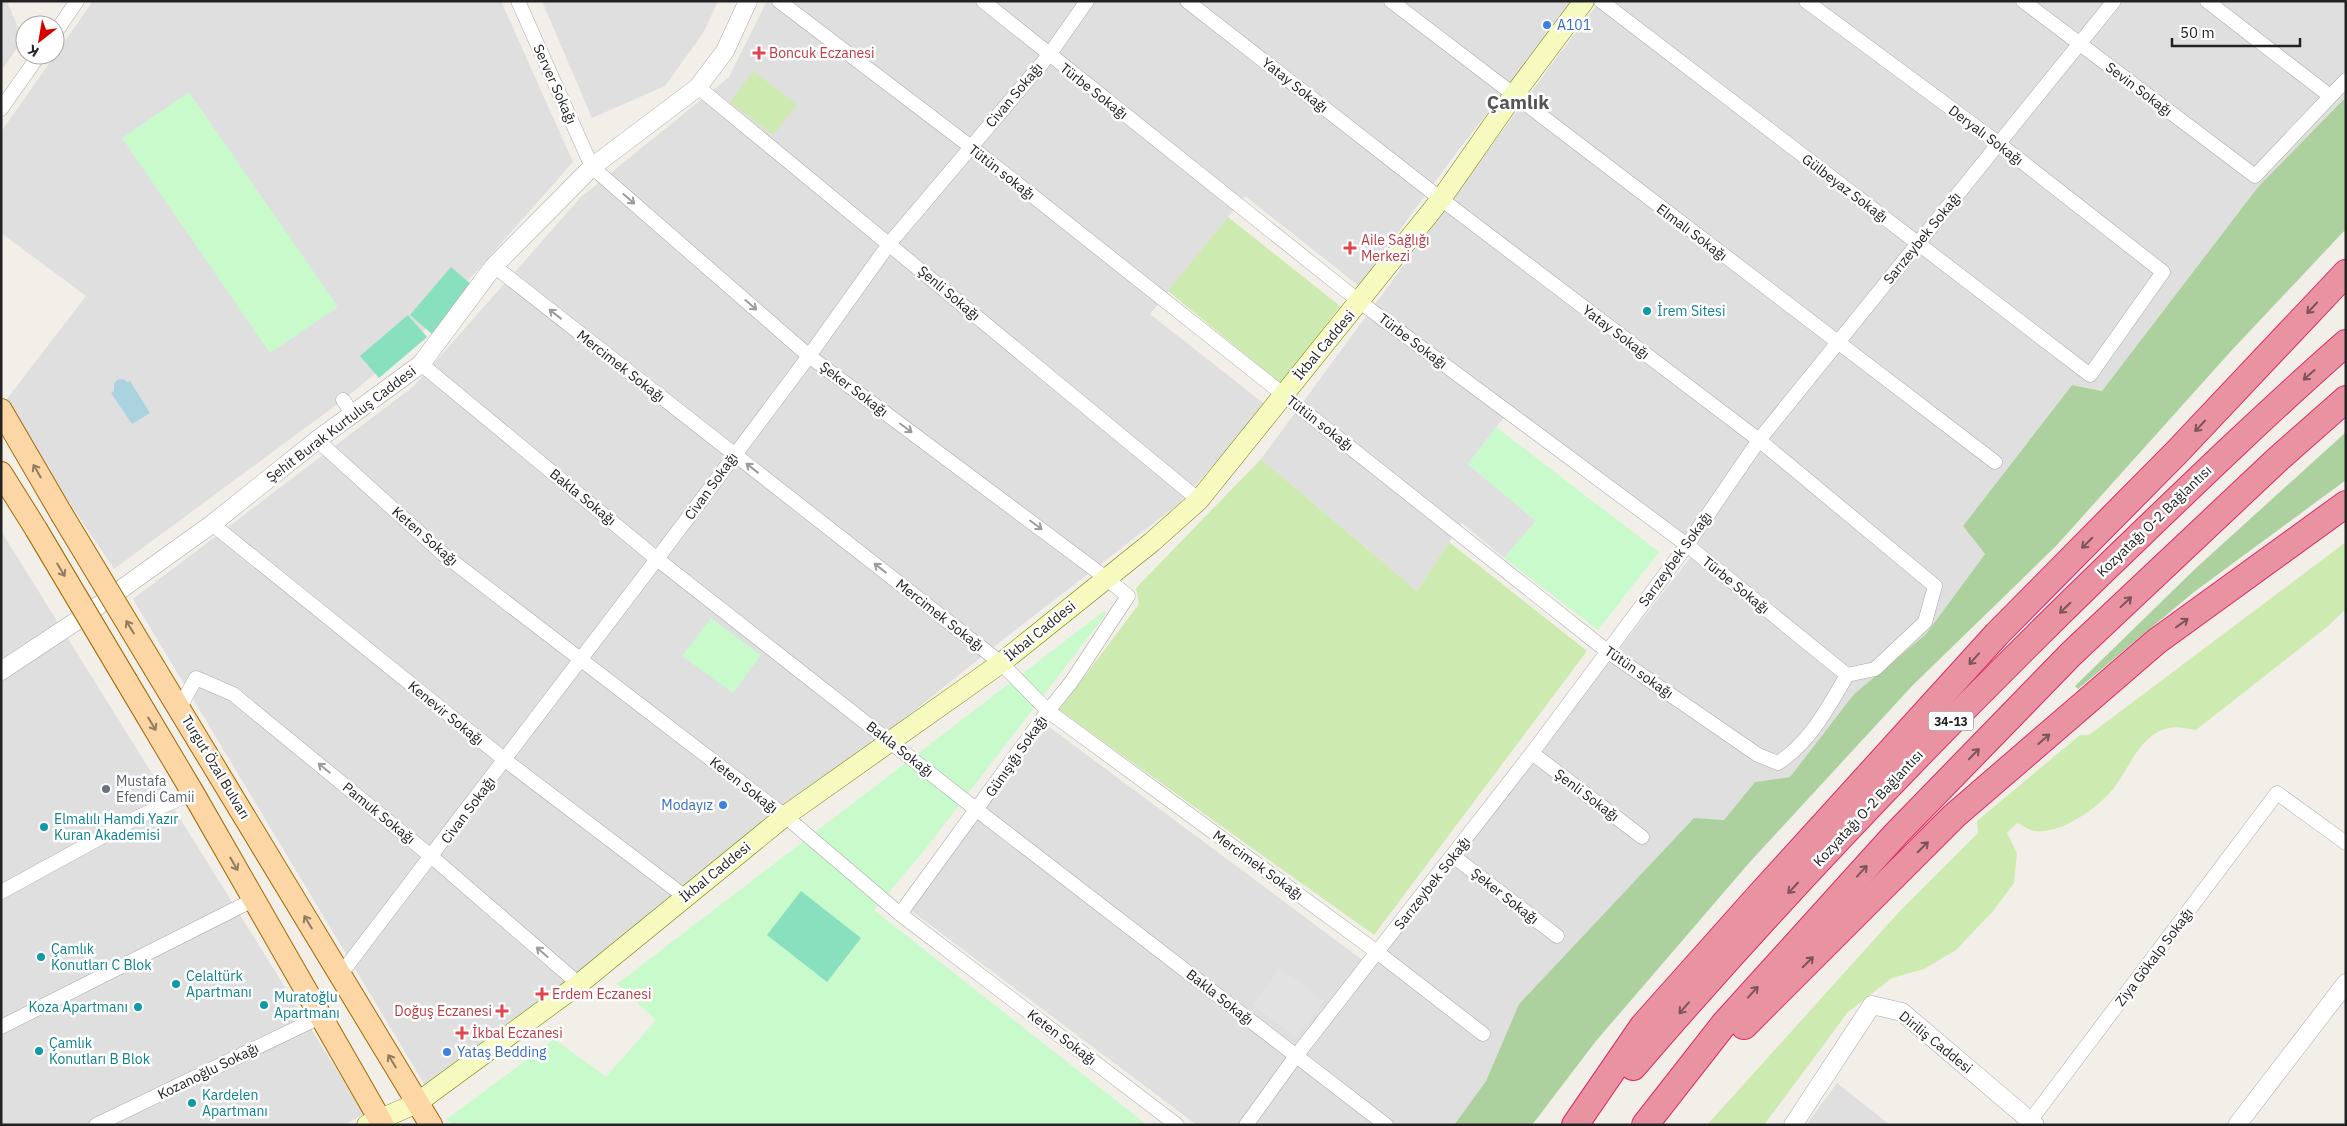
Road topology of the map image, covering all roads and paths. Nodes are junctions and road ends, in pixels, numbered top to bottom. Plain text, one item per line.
1 (77, 1) edge
2 (518, 1) edge
3 (748, 1) edge
4 (780, 1) edge
5 (984, 1) edge
6 (1087, 1) edge
7 (1187, 1) edge
8 (1391, 1) edge
9 (1584, 1) edge
10 (1601, 1) edge
11 (1806, 1) edge
12 (2023, 1) edge
13 (2114, 1) edge
14 (2207, 1) edge
15 (65, 18) edge
16 (2079, 44) junction
17 (1048, 55) junction
18 (32, 65) edge
19 (2346, 80) edge
20 (698, 87) junction
21 (1513, 96) junction
22 (2330, 96) junction
23 (1, 109) edge
24 (1998, 143) junction
25 (971, 147) junction
26 (592, 167) junction
27 (1441, 199) junction
28 (890, 244) junction
29 (1918, 244) junction
30 (494, 266) junction
31 (2346, 273) edge
32 (1360, 302) junction
33 (1838, 343) junction
34 (2346, 343) edge
35 (809, 356) junction
36 (421, 364) junction
37 (2090, 375) joint
38 (1283, 394) junction
39 (2346, 399) edge
40 (1, 410) edge
41 (317, 440) junction
42 (1759, 440) junction
43 (734, 455) junction
44 (1995, 462) dead end
45 (1, 473) edge
46 (1198, 500) junction
47 (2346, 504) edge
48 (212, 524) junction
49 (1687, 545) junction
50 (658, 559) junction
51 (1106, 578) junction
52 (1128, 596) joint
53 (1607, 651) junction
54 (581, 659) junction
55 (1001, 663) junction
56 (1, 671) edge
57 (1847, 675) junction
58 (180, 707) junction
59 (1048, 711) junction
60 (890, 741) junction
61 (1532, 753) junction
62 (505, 760) junction
63 (193, 792) junction
64 (977, 810) junction
65 (784, 816) junction
66 (1642, 837) dead end
67 (2346, 843) edge
68 (1453, 856) junction
69 (432, 857) junction
70 (1, 892) edge
71 (684, 896) junction
72 (255, 899) junction
73 (900, 914) junction
74 (1557, 936) dead end
75 (1377, 952) junction
76 (340, 975) junction
77 (2346, 983) edge
78 (579, 984) junction
79 (320, 1016) junction
80 (1, 1027) edge
81 (1483, 1034) dead end
82 (1296, 1056) junction
83 (417, 1103) junction
84 (376, 1123) edge
85 (2033, 1123) edge
86 (96, 1125) edge
87 (431, 1125) edge
88 (1177, 1125) edge
89 (1246, 1125) edge
90 (1386, 1125) edge
91 (1576, 1125) edge
92 (1582, 1125) edge
93 (1645, 1125) edge
94 (1654, 1125) edge
95 (1793, 1125) edge
96 (2237, 1125) edge

1 - 15 street
2 - 26 street, Server Sokağı
3 - 20 street, Şehit Burak Kurtuluş Caddesi
4 - 25 street, Tütün sokağı
5 - 17 street, Türbe Sokağı
6 - 17 street, Civan Sokağı
7 - 27 street, Yatay Sokağı
8 - 21 street, Elmalı Sokağı
9 - 21 main road, İkbal Caddesi
10 - 29 street, Gülbeyaz Sokağı
11 - 24 street, Deryalı Sokağı
12 - 16 street, Sevin Sokağı
13 - 16 street, Sarızeybek Sokağı
14 - 22 street
16 - 22 street, Sevin Sokağı
16 - 24 street, Sarızeybek Sokağı
17 - 25 street, Civan Sokağı
17 - 32 street, Türbe Sokağı
18 - 23 street
19 - 22 street
20 - 26 street, Şehit Burak Kurtuluş Caddesi
20 - 28 street, Şenli Sokağı
21 - 27 main road, İkbal Caddesi
21 - 33 street, Elmalı Sokağı
24 - 29 street, Sarızeybek Sokağı
24 - 37 street, Deryalı Sokağı
25 - 28 street, Civan Sokağı
25 - 38 street, Tütün sokağı
26 - 30 street, Şehit Burak Kurtuluş Caddesi
26 -> 35 street, Şeker Sokağı
27 - 32 main road, İkbal Caddesi
27 - 42 street, Yatay Sokağı
28 - 35 street, Civan Sokağı
28 - 46 street, Şenli Sokağı
29 - 33 street, Sarızeybek Sokağı
29 - 37 street, Gülbeyaz Sokağı
30 - 36 street, Şehit Burak Kurtuluş Caddesi
43 -> 30 street, Mercimek Sokağı
31 -> 91 highway
32 - 38 main road, İkbal Caddesi
32 - 49 street, Türbe Sokağı
33 - 42 street, Sarızeybek Sokağı
33 - 44 street, Elmalı Sokağı
34 -> 92 highway, Kozyatağı O-2 Bağlantısı / 34-13
35 - 43 street, Civan Sokağı
35 -> 51 street, Şeker Sokağı
36 - 41 street, Şehit Burak Kurtuluş Caddesi
36 - 50 street, Bakla Sokağı
38 - 46 main road, İkbal Caddesi
38 - 53 street, Tütün sokağı
93 -> 39 highway, 34-13
58 -> 40 main road, Turgut Özal Bulvarı, bridge
41 - 48 street, Şehit Burak Kurtuluş Caddesi
41 - 54 street, Keten Sokağı
42 - 49 street, Sarızeybek Sokağı
42 - 57 street, Yatay Sokağı
43 - 50 street, Civan Sokağı
55 -> 43 street, Mercimek Sokağı
45 -> 63 main road, bridge
46 - 51 main road, İkbal Caddesi
94 -> 47 highway
48 - 56 street, Şehit Burak Kurtuluş Caddesi
48 - 62 street, Kenevir Sokağı
49 - 53 street, Sarızeybek Sokağı
49 - 57 street, Türbe Sokağı
50 - 54 street, Civan Sokağı
50 - 60 street, Bakla Sokağı
51 - 52 street, Şeker Sokağı
51 - 55 main road, İkbal Caddesi
52 - 59 street, Günışığı Sokağı
53 - 57 street, Tütün sokağı
53 - 61 street, Sarızeybek Sokağı
54 - 62 street, Civan Sokağı
54 - 65 street, Keten Sokağı
55 - 59 street, Mercimek Sokağı
55 - 60 main road, İkbal Caddesi
69 -> 58 street, Pamuk Sokağı
76 -> 58 main road, Turgut Özal Bulvarı
59 - 64 street, Günışığı Sokağı
59 - 75 street, Mercimek Sokağı
60 - 64 street, Bakla Sokağı
60 - 65 main road, İkbal Caddesi
61 - 66 street, Şenli Sokağı
61 - 68 street, Sarızeybek Sokağı
62 - 69 street, Civan Sokağı
62 - 71 street, Kenevir Sokağı
63 - 70 street
63 -> 72 main road
64 - 73 street, Günışığı Sokağı
64 - 82 street, Bakla Sokağı
65 - 71 main road, İkbal Caddesi
65 - 73 street, Keten Sokağı
67 - 85 street, Ziya Gökalp Sokağı
68 - 74 street, Şeker Sokağı
68 - 75 street, Sarızeybek Sokağı
69 - 76 street, Civan Sokağı
78 -> 69 street, Pamuk Sokağı
71 - 78 main road, İkbal Caddesi
72 - 79 main road
72 - 80 street
73 - 88 street, Keten Sokağı
75 - 81 street, Mercimek Sokağı
75 - 82 street, Sarızeybek Sokağı
83 -> 76 main road, Turgut Özal Bulvarı
77 - 96 street
78 - 83 main road, İkbal Caddesi
79 - 84 main road
79 - 86 street, Kozanoğlu Sokağı
82 - 89 street, Sarızeybek Sokağı
82 - 90 street, Bakla Sokağı
83 - 84 main road, İkbal Caddesi
83 - 87 main road, Turgut Özal Bulvarı
85 - 95 street, Diriliş Caddesi

